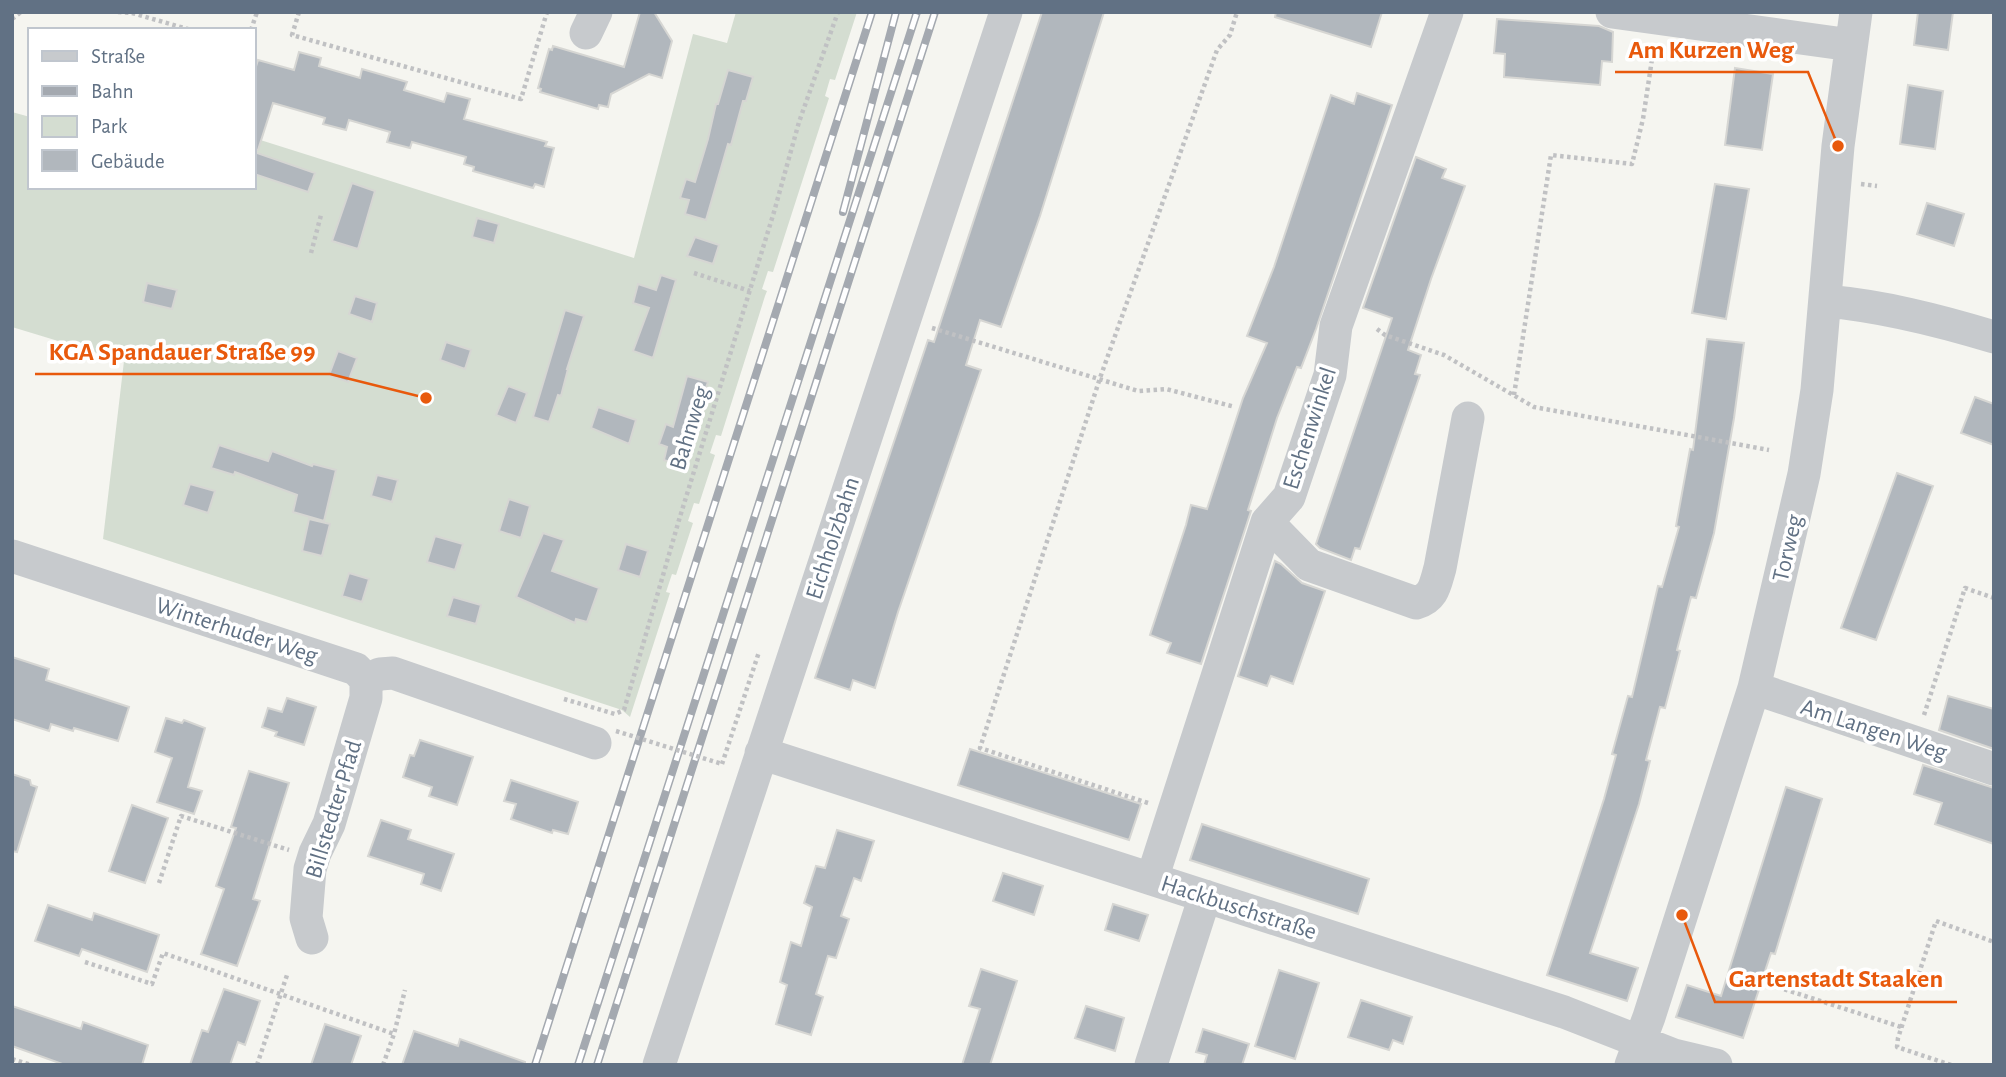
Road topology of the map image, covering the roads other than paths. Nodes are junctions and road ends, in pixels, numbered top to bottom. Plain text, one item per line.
1 (1006, 12) edge
2 (1447, 12) edge
3 (1612, 12) edge
4 (1856, 12) edge
5 (1851, 45) junction
6 (1825, 301) junction
7 (1994, 337) edge
8 (1468, 418) dead end
9 (1267, 522) junction
10 (12, 556) edge
11 (366, 680) junction
12 (1754, 688) junction
13 (606, 737) road end
14 (761, 753) junction
15 (1994, 769) edge
16 (1152, 879) junction
17 (1205, 896) junction
18 (312, 938) dead end
19 (1636, 1053) edge
20 (659, 1065) edge
21 (1151, 1065) edge
22 (1716, 1065) edge

1 - 14 street, Eichholzbahn
2 - 9 street, Eschenwinkel
3 - 5 street
4 - 5 street, Torweg
5 - 6 street, Torweg
6 - 7 street
6 - 12 street, Torweg
8 - 9 street
9 - 16 street, Eschenwinkel
10 - 11 street, Winterhuder Weg
11 - 13 street
11 - 18 street, Billstedter Pfad
12 - 15 street, Am Langen Weg
12 - 19 street, Torweg
14 - 16 street, Hackbuschstraße
14 - 20 street, Eichholzbahn
16 - 17 street, Hackbuschstraße
17 - 19 street, Hackbuschstraße
17 - 21 street
19 - 22 street, Hackbuschstraße

